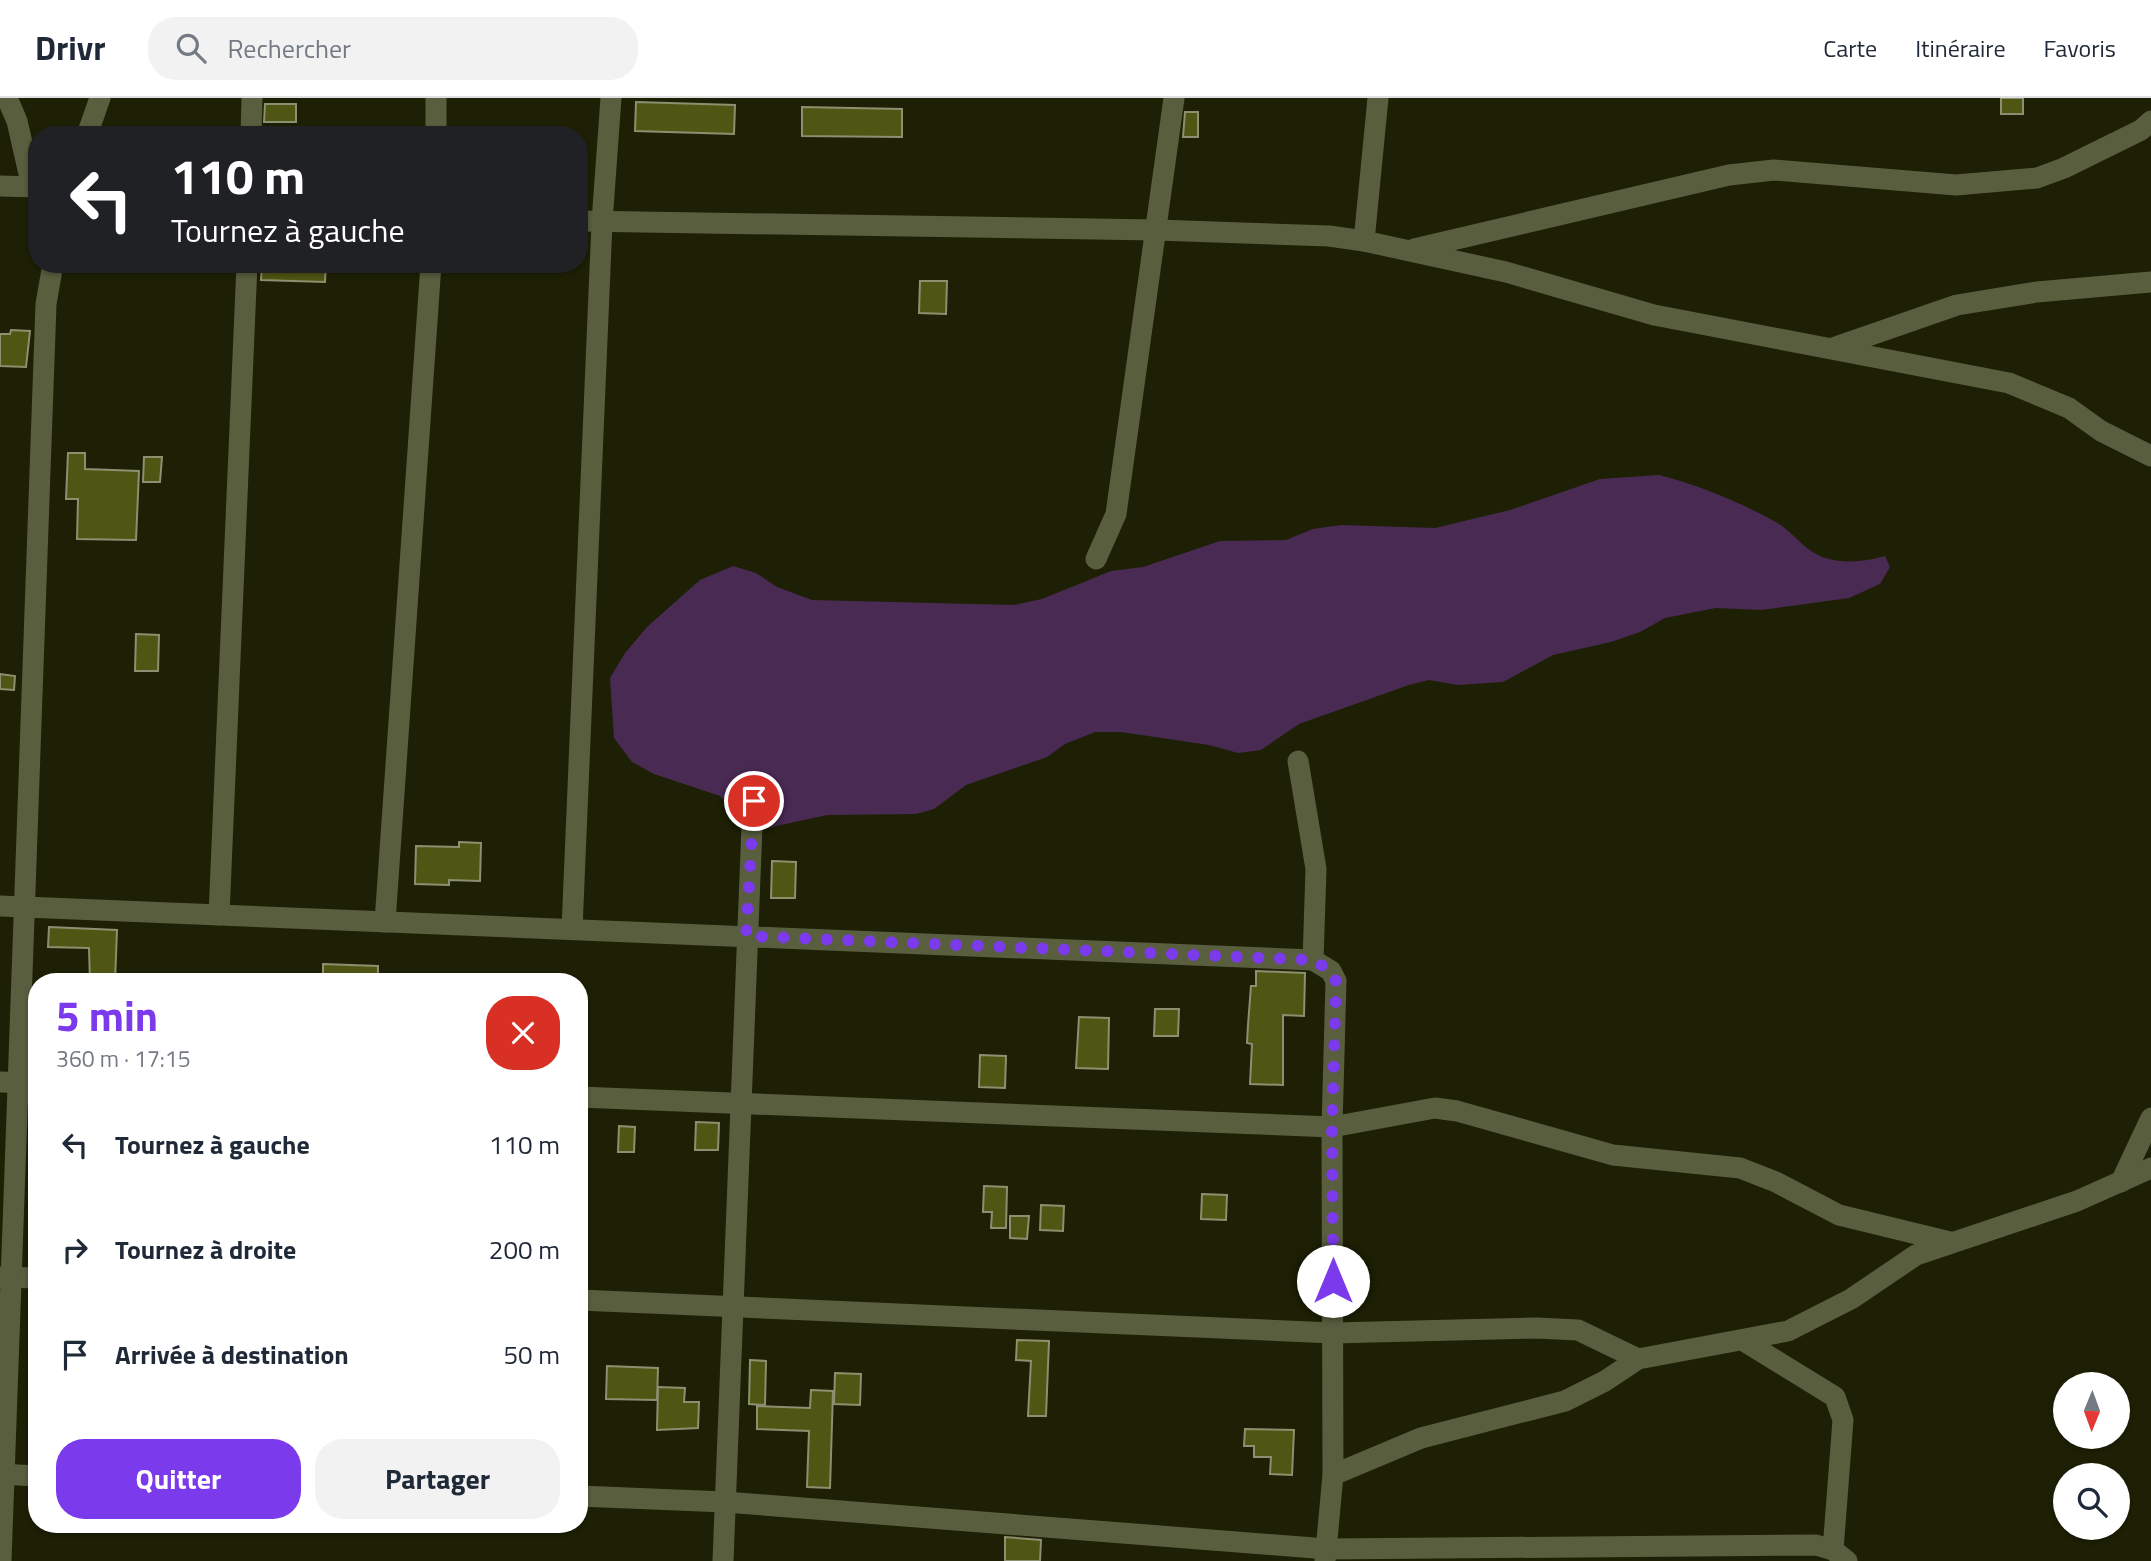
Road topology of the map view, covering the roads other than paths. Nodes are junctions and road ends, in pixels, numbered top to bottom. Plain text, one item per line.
1 (7, 98) edge
2 (100, 98) edge
3 (252, 98) edge
4 (436, 98) edge
5 (611, 98) edge
6 (1174, 98) edge
7 (1378, 98) edge
8 (2151, 121) edge
9 (90, 126) edge
10 (251, 126) edge
11 (436, 126) edge
12 (28, 165) edge
13 (0, 186) edge
14 (28, 187) edge
15 (588, 221) edge
16 (602, 222) junction
17 (1157, 230) junction
18 (1364, 241) junction
19 (1408, 251) junction
20 (51, 273) edge
21 (247, 273) edge
22 (430, 273) edge
23 (2151, 282) edge
24 (1830, 349) junction
25 (2151, 456) edge
26 (1096, 559) dead end
27 (1298, 761) dead end
28 (754, 801) dead end
29 (0, 906) edge
30 (23, 907) junction
31 (219, 915) junction
32 (385, 922) junction
33 (572, 929) junction
34 (746, 936) junction
35 (1313, 960) junction
36 (18, 1082) edge
37 (588, 1097) edge
38 (742, 1101) junction
39 (2151, 1118) edge
40 (1332, 1127) junction
41 (2151, 1168) edge
42 (2121, 1182) junction
43 (1950, 1242) junction
44 (5, 1277) edge
45 (28, 1278) edge
46 (588, 1300) edge
47 (733, 1307) junction
48 (1333, 1333) junction
49 (1744, 1341) junction
50 (1638, 1359) junction
51 (1, 1474) edge
52 (1333, 1475) junction
53 (28, 1476) edge
54 (588, 1496) edge
55 (725, 1502) junction
56 (1326, 1555) edge
57 (1840, 1556) edge
58 (1, 1561) edge
59 (723, 1561) edge

1 - 12 street
2 - 9 street
3 - 10 street
4 - 11 street
5 - 16 street
6 - 17 street
7 - 18 street
8 - 19 street
13 - 14 street
15 - 16 street
16 - 17 street
16 - 33 street
17 - 18 street
17 - 26 street
18 - 19 street
19 - 24 street
20 - 30 street
21 - 31 street
22 - 32 street
23 - 24 street
24 - 25 street
27 - 35 street
28 - 34 street
29 - 30 street
30 - 31 street
30 - 36 street
31 - 32 street
32 - 33 street
33 - 34 street
34 - 35 street
34 - 38 street
35 - 40 street
36 - 44 street
37 - 38 street
38 - 40 street
38 - 47 street
39 - 42 street
40 - 43 street
40 - 48 street
41 - 42 street
42 - 43 street
43 - 49 street
44 - 45 street
44 - 51 street
46 - 47 street
47 - 48 street
47 - 55 street
48 - 50 street
48 - 52 street
49 - 50 street
49 - 57 street
50 - 52 street
51 - 53 street
51 - 58 street
52 - 56 street
54 - 55 street
55 - 56 street
55 - 59 street
56 - 57 street

